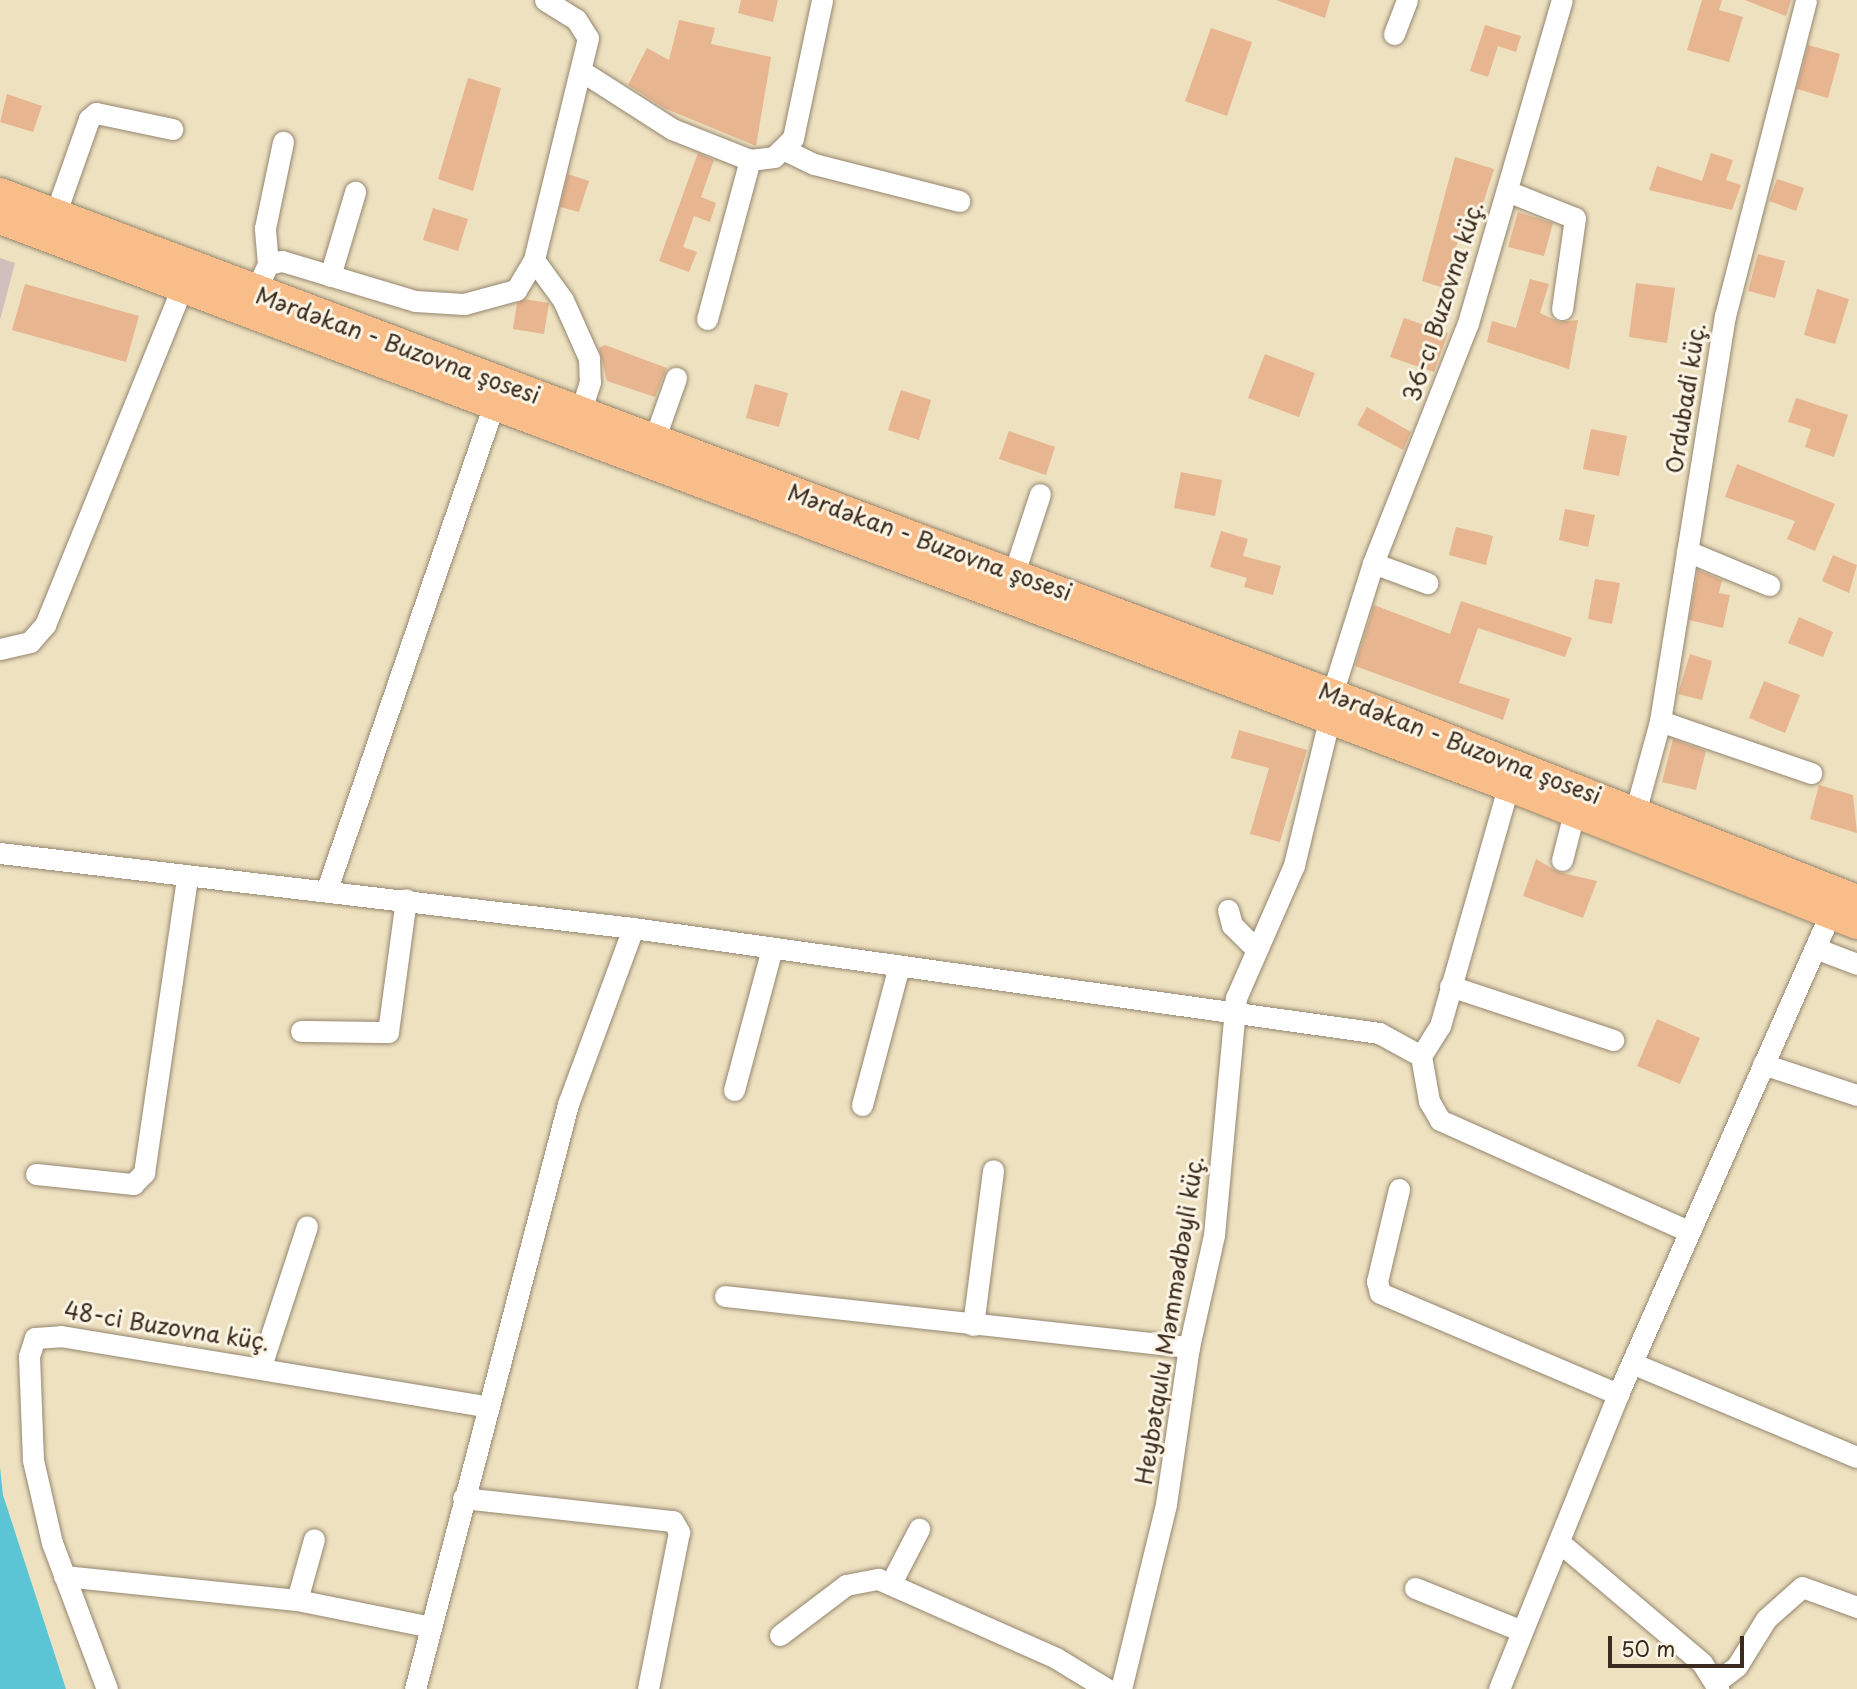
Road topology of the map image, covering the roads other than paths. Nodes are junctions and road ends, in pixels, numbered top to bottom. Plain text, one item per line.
1 (545, 0) edge
2 (822, 0) edge
3 (1407, 0) edge
4 (1562, 0) edge
5 (1806, 0) edge
6 (1394, 34) dead end
7 (583, 72) junction
8 (172, 129) dead end
9 (283, 142) dead end
10 (787, 151) junction
11 (750, 160) junction
12 (1507, 191) junction
13 (0, 192) edge
14 (355, 192) dead end
15 (959, 201) dead end
16 (55, 215) junction
17 (0, 220) edge
18 (534, 260) junction
19 (268, 264) junction
20 (330, 276) junction
21 (180, 292) junction
22 (255, 292) junction
23 (1562, 309) dead end
24 (707, 319) dead end
25 (676, 378) dead end
26 (493, 407) junction
27 (580, 412) junction
28 (654, 440) junction
29 (1040, 494) dead end
30 (1687, 551) junction
31 (1373, 563) junction
32 (1014, 573) junction
33 (1427, 583) dead end
34 (1769, 585) dead end
35 (0, 649) edge
36 (1331, 707) junction
37 (1660, 721) junction
38 (1811, 773) dead end
39 (1508, 787) junction
40 (1636, 810) junction
41 (1574, 813) junction
42 (0, 853) edge
43 (1562, 860) dead end
44 (187, 878) junction
45 (327, 889) junction
46 (406, 899) junction
47 (1857, 899) edge
48 (1228, 910) dead end
49 (1830, 914) junction
50 (1857, 925) edge
51 (633, 928) junction
52 (1254, 947) junction
53 (772, 948) junction
54 (1815, 948) junction
55 (1857, 964) edge
56 (899, 967) junction
57 (1450, 986) junction
58 (1234, 1013) junction
59 (301, 1031) dead end
60 (1613, 1040) dead end
61 (1421, 1056) junction
62 (1763, 1063) junction
63 (734, 1090) dead end
64 (1857, 1095) edge
65 (862, 1105) dead end
66 (993, 1170) dead end
67 (36, 1174) dead end
68 (1399, 1189) dead end
69 (307, 1226) dead end
70 (1688, 1231) junction
71 (725, 1296) dead end
72 (972, 1325) junction
73 (1189, 1348) junction
74 (1632, 1363) junction
75 (261, 1366) junction
76 (1618, 1394) junction
77 (485, 1406) junction
78 (1857, 1457) edge
79 (463, 1498) junction
80 (919, 1529) dead end
81 (314, 1539) dead end
82 (1559, 1542) junction
83 (64, 1576) junction
84 (892, 1581) junction
85 (1415, 1588) dead end
86 (297, 1600) junction
87 (1857, 1606) edge
88 (431, 1627) junction
89 (1522, 1631) junction
90 (780, 1635) dead end
91 (1717, 1685) edge
92 (107, 1689) edge
93 (415, 1689) edge
94 (649, 1689) edge
95 (1107, 1689) edge
96 (1121, 1689) edge
97 (1499, 1689) edge

1 - 7 street
2 - 10 street
3 - 6 street
4 - 12 street, 36-cı Buzovna küç.
5 - 30 street, Ordubadi küç.
7 - 11 street
7 - 18 street
8 - 16 street
9 - 19 street
10 - 11 street
10 - 15 street
11 - 24 street
12 - 23 street
12 - 31 street, 36-cı Buzovna küç.
13 - 16 main road, Mərdəkan - Buzovna şosesi
14 - 20 street
16 - 22 main road, Mərdəkan - Buzovna şosesi
17 - 21 main road
18 - 20 street
18 - 27 street
19 - 20 street
19 - 22 street
21 - 26 main road
21 - 35 street
22 - 27 main road, Mərdəkan - Buzovna şosesi
25 - 28 street
26 - 36 main road
26 - 45 street
27 - 28 main road, Mərdəkan - Buzovna şosesi
28 - 32 main road, Mərdəkan - Buzovna şosesi
29 - 32 street
30 - 34 street
30 - 37 street, Ordubadi küç.
31 - 33 street
31 - 36 street, 36-cı Buzovna küç.
32 - 36 main road, Mərdəkan - Buzovna şosesi
36 - 39 main road, Mərdəkan - Buzovna şosesi
36 - 40 main road, Mərdəkan - Buzovna şosesi
36 - 52 street, Heybətqulu Məmmədbəyli küç.
37 - 38 street
37 - 40 street, Ordubadi küç.
39 - 41 main road, Mərdəkan - Buzovna şosesi
39 - 57 street
40 - 47 main road, Mərdəkan - Buzovna şosesi
41 - 43 street
41 - 49 main road, Mərdəkan - Buzovna şosesi
42 - 44 street
44 - 45 street
44 - 67 street
45 - 46 street
46 - 51 street
46 - 59 street
48 - 52 street
49 - 50 main road, Mərdəkan - Buzovna şosesi
49 - 54 street
51 - 53 street
51 - 77 street
52 - 58 street, Heybətqulu Məmmədbəyli küç.
53 - 56 street
53 - 63 street
54 - 55 street
54 - 62 street
56 - 58 street
56 - 65 street
57 - 60 street
57 - 61 street
58 - 61 street
58 - 73 street, Heybətqulu Məmmədbəyli küç.
61 - 70 street
62 - 64 street
62 - 70 street
66 - 72 street
68 - 76 street
69 - 75 street
70 - 74 street
71 - 72 street
72 - 73 street
73 - 96 street, Heybətqulu Məmmədbəyli küç.
74 - 76 street
74 - 78 street
75 - 77 street, 48-ci Buzovna küç.
75 - 83 street, 48-ci Buzovna küç.
76 - 82 street
77 - 79 street
79 - 88 street
79 - 94 street
80 - 84 street
81 - 86 street
82 - 89 street
82 - 91 street
83 - 86 street
83 - 92 street, 48-ci Buzovna küç.
84 - 90 street
84 - 95 street
85 - 89 street
86 - 88 street
87 - 91 street
88 - 93 street
89 - 97 street

